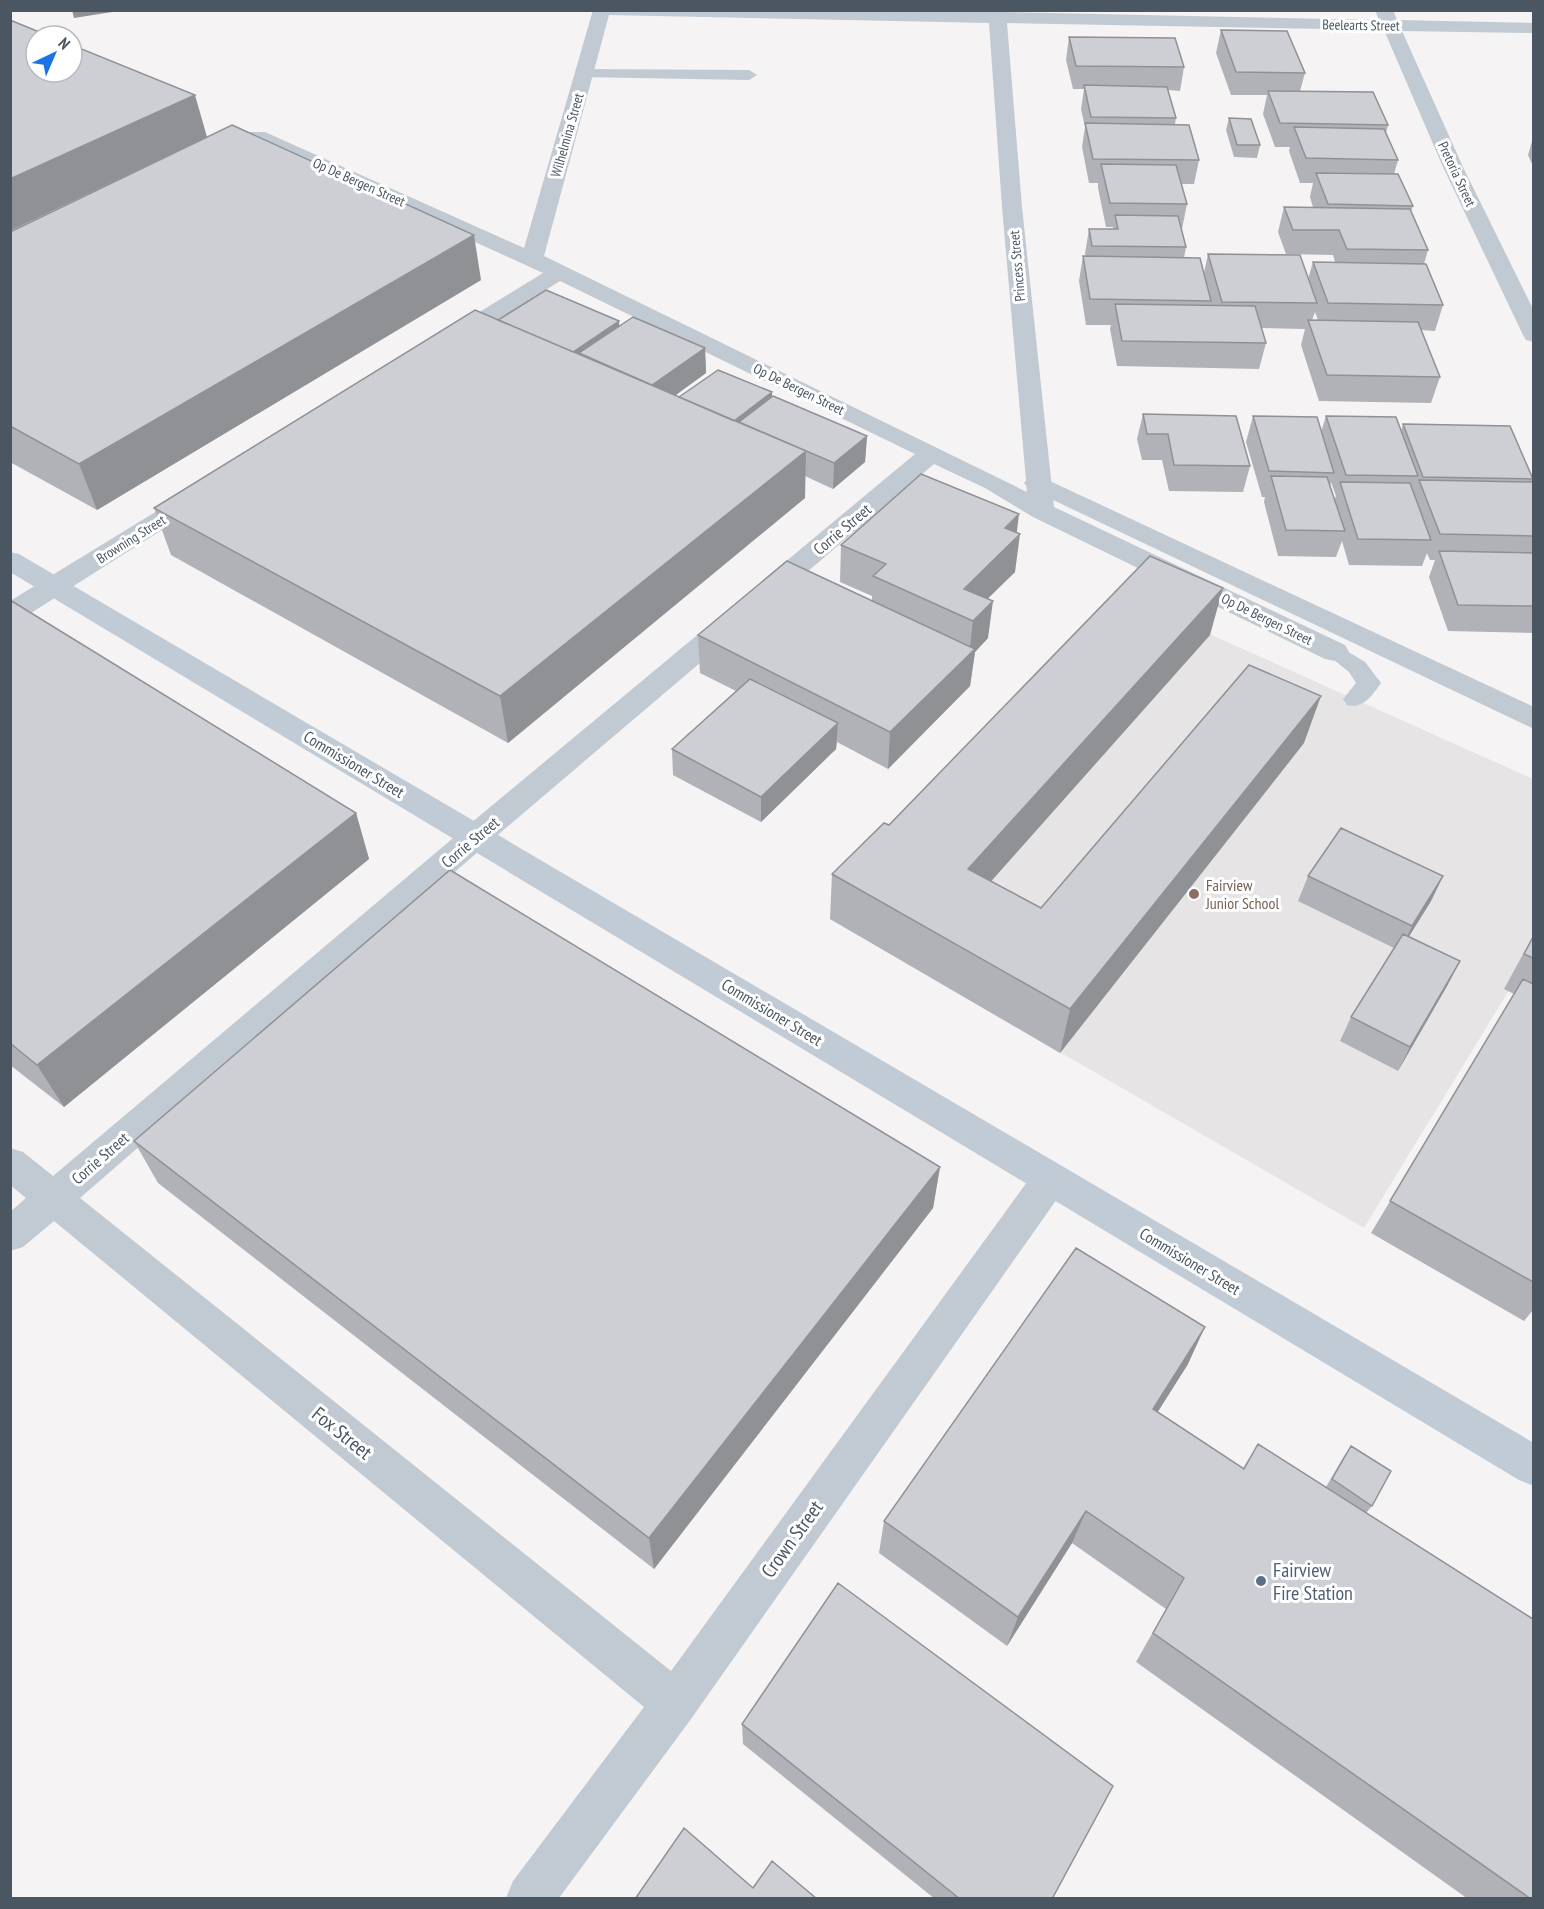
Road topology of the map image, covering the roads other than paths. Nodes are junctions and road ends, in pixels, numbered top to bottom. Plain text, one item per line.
1 (602, 10) edge
2 (612, 10) edge
3 (1387, 18) edge
4 (998, 20) junction
5 (1533, 28) edge
6 (584, 74) junction
7 (749, 75) dead end
8 (196, 166) edge
9 (532, 259) junction
10 (558, 273) junction
11 (1533, 335) edge
12 (435, 349) edge
13 (932, 453) junction
14 (1037, 483) junction
15 (214, 487) edge
16 (1042, 511) junction
17 (10, 560) edge
18 (54, 586) junction
19 (10, 614) edge
20 (1335, 652) joint
21 (1355, 699) dead end
22 (1533, 719) edge
23 (476, 836) junction
24 (10, 1163) edge
25 (1051, 1178) junction
26 (53, 1198) junction
27 (10, 1235) edge
28 (1533, 1466) edge
29 (675, 1703) junction
30 (530, 1899) edge

1 - 6 street, Wilhelmina Street
2 - 4 street, Beelearts Street
3 - 4 street, Beelearts Street
3 - 5 street, Beelearts Street
3 - 11 street, Pretoria Street
4 - 14 street, Princess Street
6 - 7 lane
6 - 9 street, Wilhelmina Street
8 - 9 street, Op De Bergen Street
9 - 10 street, Op De Bergen Street
10 - 12 street
10 - 13 street, Op De Bergen Street
13 - 16 street, Op De Bergen Street
13 - 23 street, Corrie Street
14 - 16 street, Princess Street
14 - 22 street
15 - 18 street, Browning Street
16 - 20 street, Op De Bergen Street
17 - 18 main road, Commissioner Street
18 - 19 street, Browning Street
18 - 23 main road, Commissioner Street
20 - 21 lane
23 - 25 main road, Commissioner Street
23 - 26 street, Corrie Street
24 - 26 street, Fox Street
25 - 28 main road, Commissioner Street
25 - 29 street, Crown Street
26 - 27 street, Corrie Street
26 - 29 street, Fox Street
29 - 30 street, Crown Street

